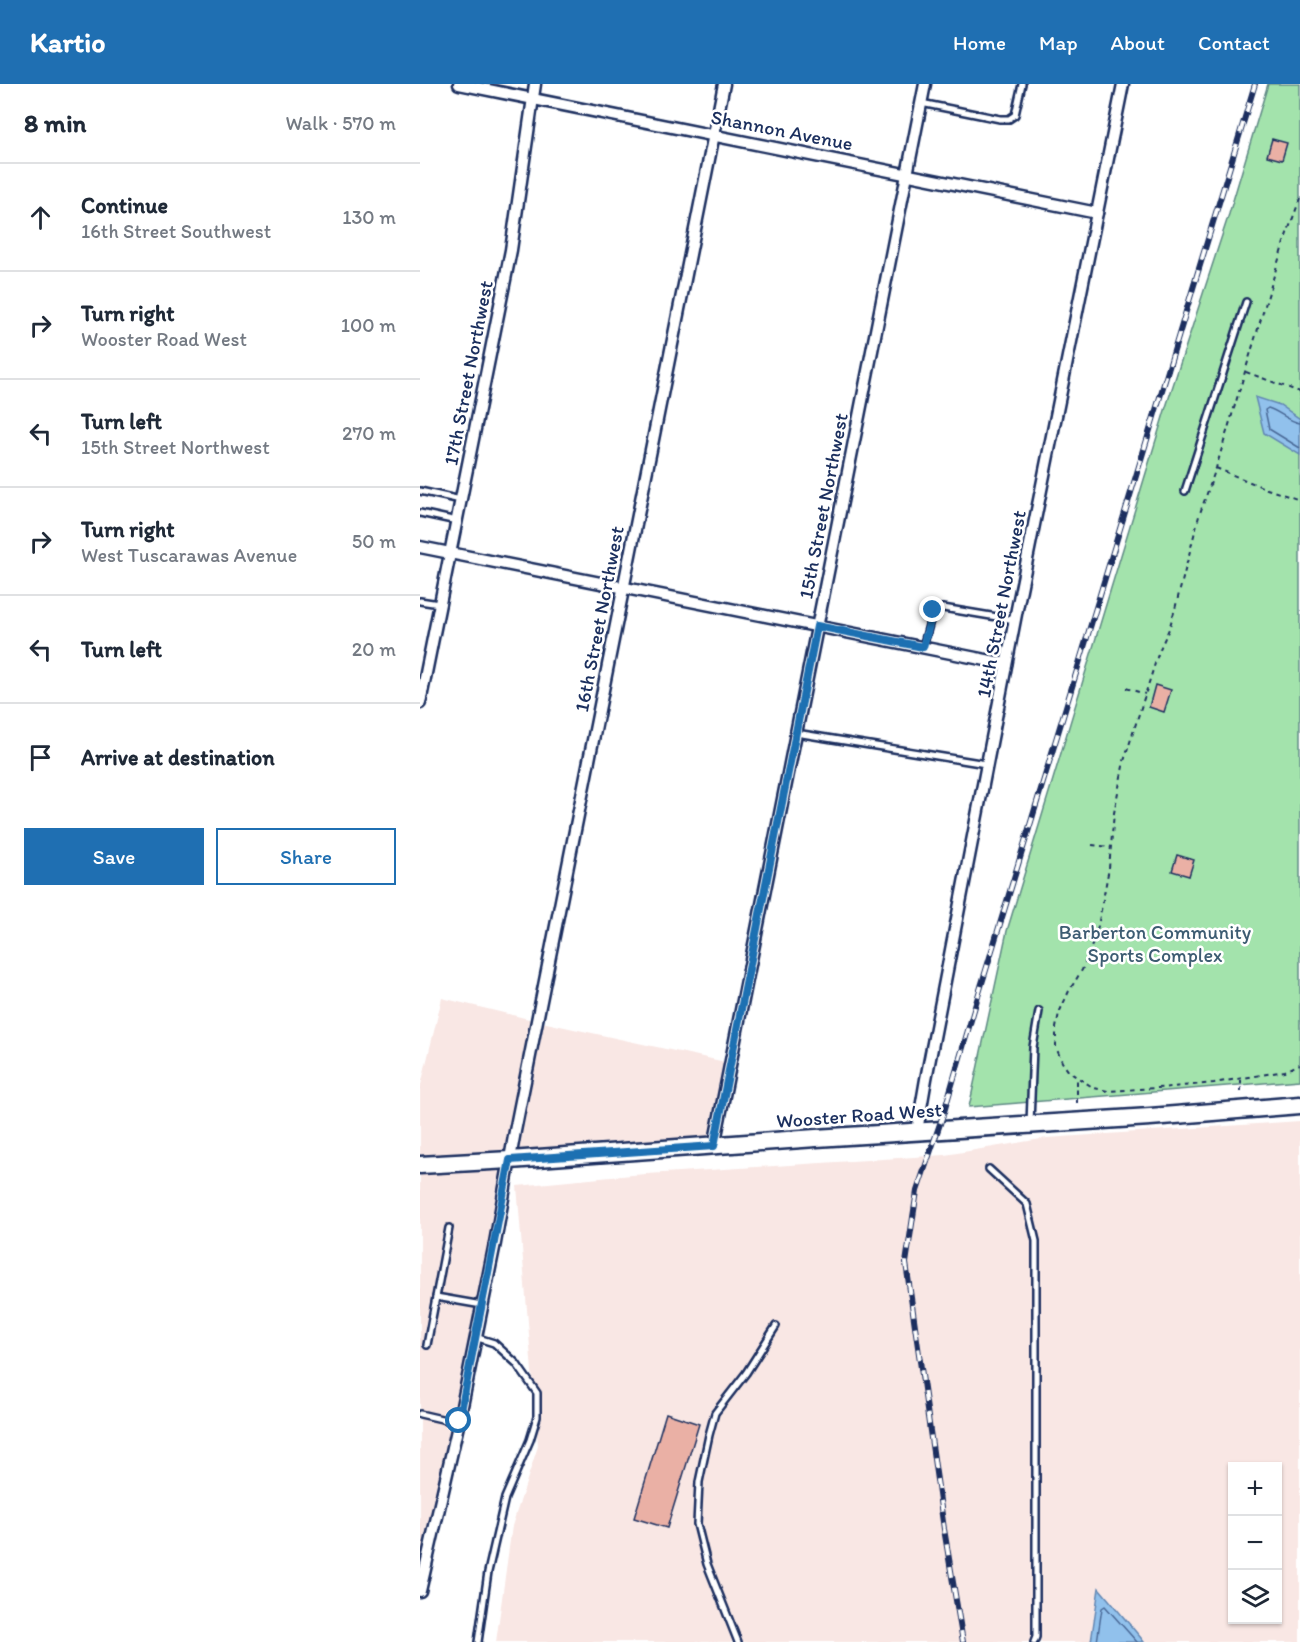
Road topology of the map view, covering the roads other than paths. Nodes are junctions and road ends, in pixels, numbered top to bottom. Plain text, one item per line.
1 (459, 84) edge
2 (535, 84) edge
3 (724, 84) edge
4 (925, 84) edge
5 (1022, 84) edge
6 (1123, 84) edge
7 (532, 99) junction
8 (921, 103) junction
9 (714, 135) junction
10 (908, 174) junction
11 (1097, 213) junction
12 (1246, 302) dead end
13 (420, 491) edge
14 (1185, 491) dead end
15 (461, 500) junction
16 (420, 513) edge
17 (457, 521) junction
18 (420, 547) edge
19 (450, 553) junction
20 (623, 587) junction
21 (420, 601) edge
22 (440, 604) junction
23 (1015, 620) junction
24 (817, 626) junction
25 (923, 647) junction
26 (1006, 664) junction
27 (420, 703) edge
28 (796, 733) junction
29 (987, 764) junction
30 (1039, 1011) dead end
31 (1300, 1104) edge
32 (1030, 1125) junction
33 (917, 1131) junction
34 (714, 1146) junction
35 (510, 1160) junction
36 (420, 1164) edge
37 (989, 1169) dead end
38 (449, 1228) dead end
39 (436, 1297) junction
40 (482, 1305) junction
41 (776, 1326) dead end
42 (476, 1337) junction
43 (427, 1345) dead end
44 (420, 1414) edge
45 (459, 1423) junction
46 (420, 1591) edge
47 (478, 1642) edge
48 (738, 1642) edge
49 (1034, 1642) edge

1 - 7 street, Shannon Avenue
2 - 7 street, 17th Street Northwest
3 - 9 street, 16th Street Northwest
4 - 8 street, 15th Street Northwest
5 - 8 lane
6 - 11 street, 14th Street Northwest
7 - 9 street, Shannon Avenue
7 - 15 street, 17th Street Northwest
8 - 10 street, 15th Street Northwest
9 - 10 street, Shannon Avenue
9 - 20 street, 16th Street Northwest
10 - 11 street, Shannon Avenue
10 - 24 street, 15th Street Northwest
11 - 23 street, 14th Street Northwest
12 - 14 lane
13 - 15 lane
15 - 17 street, 17th Street Northwest
16 - 17 lane
17 - 19 street, 17th Street Northwest
18 - 19 street
19 - 20 street
19 - 22 street, 17th Street Northwest
20 - 24 street
20 - 35 street, 16th Street Northwest
21 - 22 lane
22 - 27 street, 17th Street Northwest
23 - 25 lane
23 - 26 street, 14th Street Northwest
24 - 25 street
24 - 28 street, 15th Street Northwest
25 - 26 street
26 - 29 street, 14th Street Northwest
28 - 29 lane
28 - 34 street, 15th Street Northwest
29 - 33 street, 14th Street Northwest
30 - 32 lane
31 - 32 main road, Wooster Road West
32 - 33 main road, Wooster Road West
33 - 34 main road, Wooster Road West
34 - 35 main road, Wooster Road West
35 - 36 main road, Wooster Road West
35 - 40 street, 16th Street Northwest
37 - 49 lane
38 - 39 lane
39 - 40 lane
39 - 43 lane
40 - 42 street, 16th Street Northwest
41 - 48 lane
42 - 45 street, 16th Street Northwest
42 - 47 lane
44 - 45 lane
45 - 46 street, 16th Street Northwest

